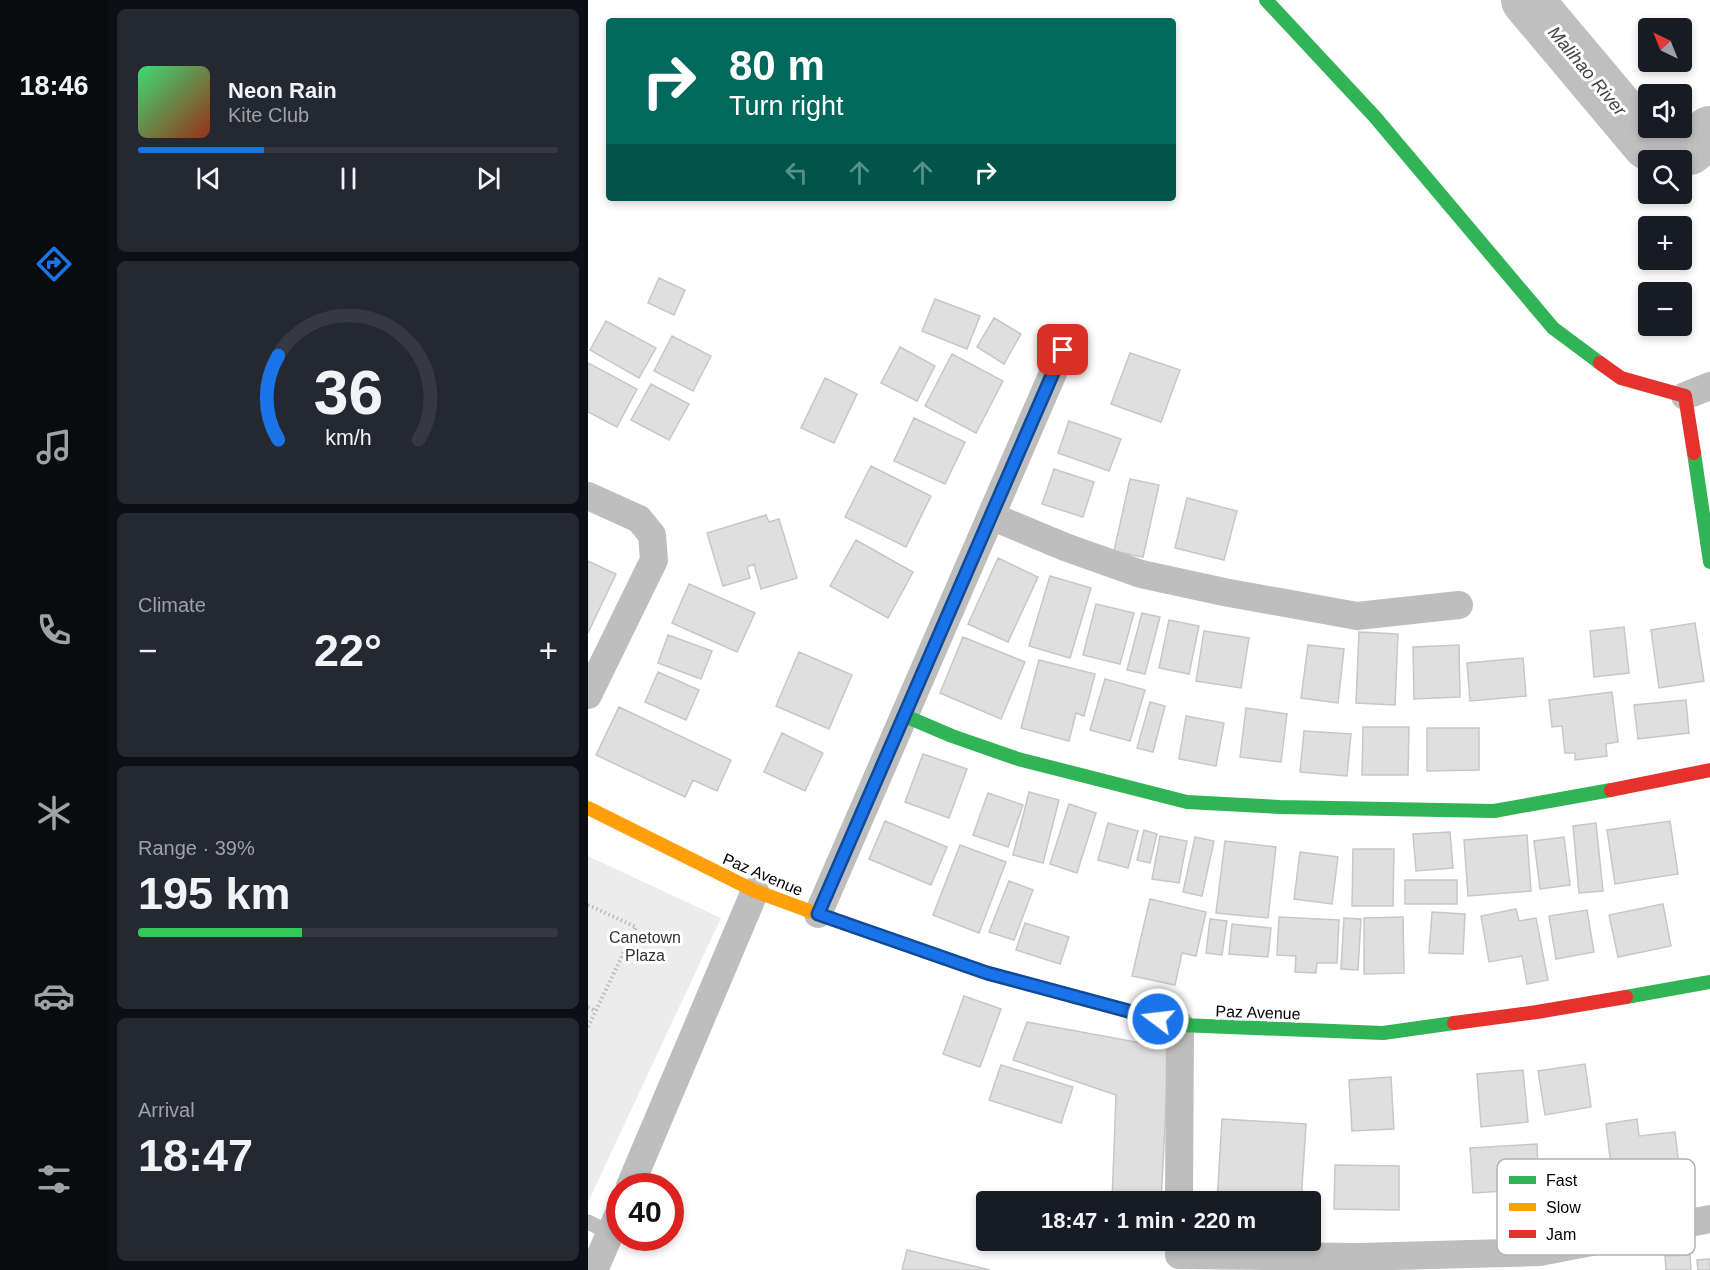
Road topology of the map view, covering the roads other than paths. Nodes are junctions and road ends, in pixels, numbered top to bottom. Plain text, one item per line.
1 (1266, 0) edge
2 (1063, 350) dead end
3 (1698, 391) edge
4 (588, 496) edge
5 (991, 516) junction
6 (1710, 562) edge
7 (1459, 606) dead end
8 (588, 695) edge
9 (904, 716) junction
10 (1710, 770) edge
11 (588, 808) edge
12 (755, 891) junction
13 (818, 914) junction
14 (1710, 982) edge
15 (1180, 1025) junction
16 (636, 1173) edge
17 (1179, 1191) edge
18 (1710, 1219) edge
19 (606, 1222) edge
20 (1695, 1222) edge
21 (1497, 1253) edge
22 (1179, 1255) edge
23 (594, 1270) edge

1 - 3 street
2 - 5 street
3 - 6 street
4 - 8 street
5 - 7 street
5 - 9 street
9 - 10 street
9 - 13 street
11 - 12 street, Paz Avenue
12 - 13 street, Paz Avenue
12 - 16 street
13 - 15 street, Paz Avenue
14 - 15 street, Paz Avenue
15 - 17 street
18 - 20 street
19 - 23 street
21 - 22 street

